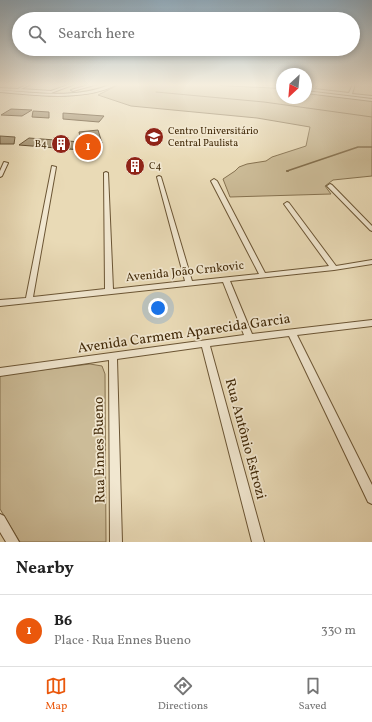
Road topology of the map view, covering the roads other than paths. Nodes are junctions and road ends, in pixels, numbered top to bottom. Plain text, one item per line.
1 (6, 163) dead end
2 (54, 167) dead end
3 (106, 173) dead end
4 (0, 176) edge
5 (160, 177) dead end
6 (214, 182) dead end
7 (330, 186) dead end
8 (287, 204) dead end
9 (372, 229) edge
10 (372, 262) edge
11 (334, 268) junction
12 (263, 275) junction
13 (226, 279) junction
14 (188, 283) junction
15 (109, 292) junction
16 (29, 300) junction
17 (0, 303) edge
18 (372, 323) edge
19 (292, 333) junction
20 (249, 338) junction
21 (205, 343) junction
22 (113, 357) junction
23 (0, 372) edge
24 (372, 498) edge
25 (0, 520) edge
26 (13, 542) edge
27 (116, 542) edge
28 (258, 542) edge

1 - 4 street
2 - 16 street
3 - 15 street
5 - 14 street
6 - 12 street
7 - 9 street
8 - 11 street
10 - 11 street, Avenida João Crnkovic
11 - 12 street, Avenida João Crnkovic
12 - 13 street, Avenida João Crnkovic
13 - 14 street, Avenida João Crnkovic
13 - 20 street
14 - 15 street, Avenida João Crnkovic
15 - 16 street, Avenida João Crnkovic
16 - 17 street, Avenida João Crnkovic
18 - 19 street, Avenida Carmem Aparecida Garcia
19 - 20 street, Avenida Carmem Aparecida Garcia
19 - 24 street
20 - 21 street, Avenida Carmem Aparecida Garcia
21 - 22 street, Avenida Carmem Aparecida Garcia
21 - 28 street, Rua Antônio Estrozi
22 - 23 street, Avenida Carmem Aparecida Garcia
22 - 27 street, Rua Ennes Bueno
25 - 26 street

